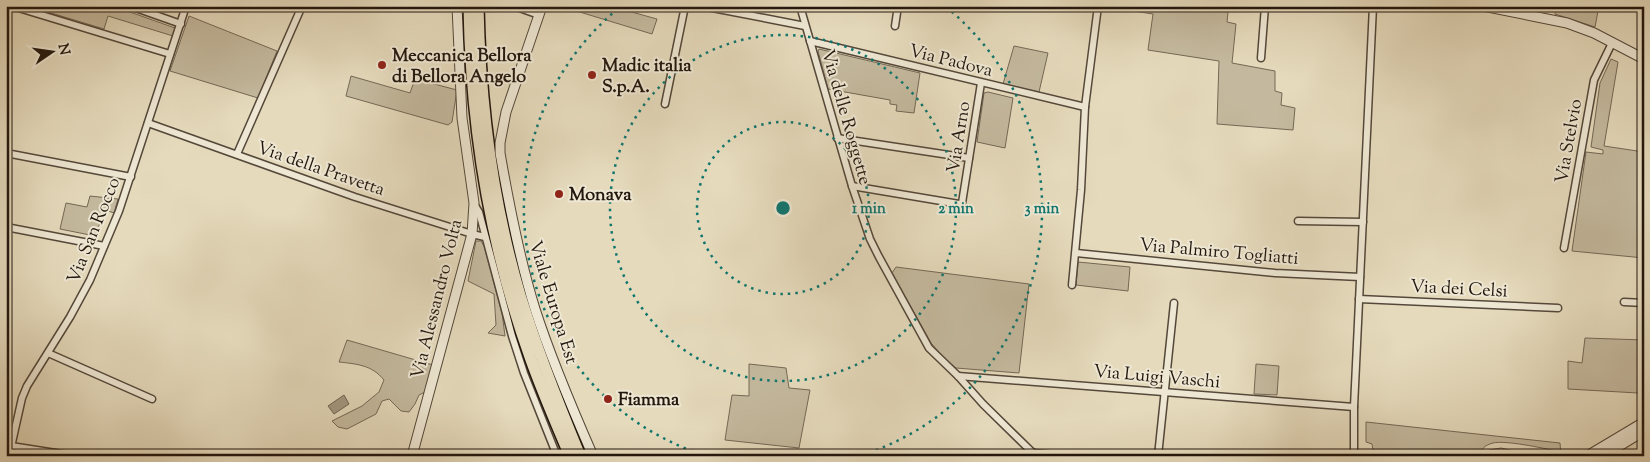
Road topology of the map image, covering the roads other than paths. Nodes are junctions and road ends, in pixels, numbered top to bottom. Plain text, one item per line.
1 (12, 6) edge
2 (130, 6) edge
3 (186, 6) edge
4 (302, 6) edge
5 (457, 6) edge
6 (469, 6) edge
7 (478, 6) edge
8 (514, 6) edge
9 (685, 6) edge
10 (702, 6) edge
11 (800, 6) edge
12 (898, 6) edge
13 (1098, 6) edge
14 (1265, 6) edge
15 (1373, 6) edge
16 (1483, 6) edge
17 (541, 10) edge
18 (180, 24) junction
19 (805, 26) junction
20 (895, 26) dead end
21 (810, 41) junction
22 (1612, 43) junction
23 (170, 54) junction
24 (1261, 58) dead end
25 (1644, 59) edge
26 (981, 83) junction
27 (665, 104) dead end
28 (1085, 107) junction
29 (148, 123) junction
30 (837, 138) junction
31 (6, 153) edge
32 (236, 154) junction
33 (969, 158) junction
34 (131, 178) junction
35 (852, 186) junction
36 (474, 203) junction
37 (1298, 221) dead end
38 (1363, 222) junction
39 (6, 227) edge
40 (472, 234) junction
41 (485, 236) junction
42 (104, 246) junction
43 (1564, 248) dead end
44 (1076, 253) junction
45 (1360, 277) junction
46 (1072, 285) dead end
47 (1360, 298) junction
48 (1624, 302) dead end
49 (1174, 303) dead end
50 (1644, 303) edge
51 (1558, 308) dead end
52 (48, 353) junction
53 (958, 376) junction
54 (1166, 391) junction
55 (152, 399) dead end
56 (1354, 407) junction
57 (1644, 422) edge
58 (1644, 431) edge
59 (11, 446) junction
60 (1034, 455) edge
61 (9, 456) edge
62 (75, 456) edge
63 (412, 456) edge
64 (557, 456) edge
65 (570, 456) edge
66 (580, 456) edge
67 (593, 456) edge
68 (1069, 456) edge
69 (1158, 456) edge
70 (1354, 456) edge
71 (1587, 456) edge
72 (1603, 456) edge

1 - 23 street
2 - 18 street
3 - 18 street, Via San Rocco
4 - 32 street
5 - 36 street, Via Alessandro Volta
6 - 65 highway
7 - 66 highway
8 - 17 street
9 - 27 street
10 - 19 street
11 - 19 street, Via delle Roggette
12 - 20 street
13 - 28 street
14 - 24 street
15 - 38 street
16 - 22 street
17 - 67 street, Viale Europa Est
18 - 23 street, Via San Rocco
19 - 21 street, Via delle Roggette
21 - 26 street, Via Padova
21 - 30 street, Via delle Roggette
22 - 25 street
22 - 43 street, Via Stelvio
23 - 29 street, Via San Rocco
26 - 28 street, Via Padova
26 - 33 street, Via Arno
28 - 44 street
29 - 32 street, Via della Pravetta
29 - 34 street, Via San Rocco
30 - 33 street
30 - 35 street, Via delle Roggette
31 - 34 street
32 - 40 street, Via della Pravetta
33 - 35 street, Via Arno
34 - 42 street, Via San Rocco
35 - 53 street, Via delle Roggette
36 - 40 street, Via Alessandro Volta
36 - 41 street
37 - 38 street
38 - 45 street
39 - 42 street
40 - 41 street, Via della Pravetta
40 - 63 street, Via Alessandro Volta
41 - 64 street
42 - 52 street, Via San Rocco
44 - 45 street, Via Palmiro Togliatti
44 - 46 street
45 - 47 street
47 - 51 street, Via dei Celsi
47 - 56 street
48 - 50 street
49 - 54 street
52 - 55 street
52 - 59 street, Via San Rocco
53 - 54 street, Via Luigi Vaschi
53 - 60 street, Via delle Roggette
54 - 56 street, Via Luigi Vaschi
54 - 69 street
56 - 70 street
57 - 71 street
58 - 72 street
59 - 61 street, Via San Rocco
59 - 62 street
60 - 68 street

